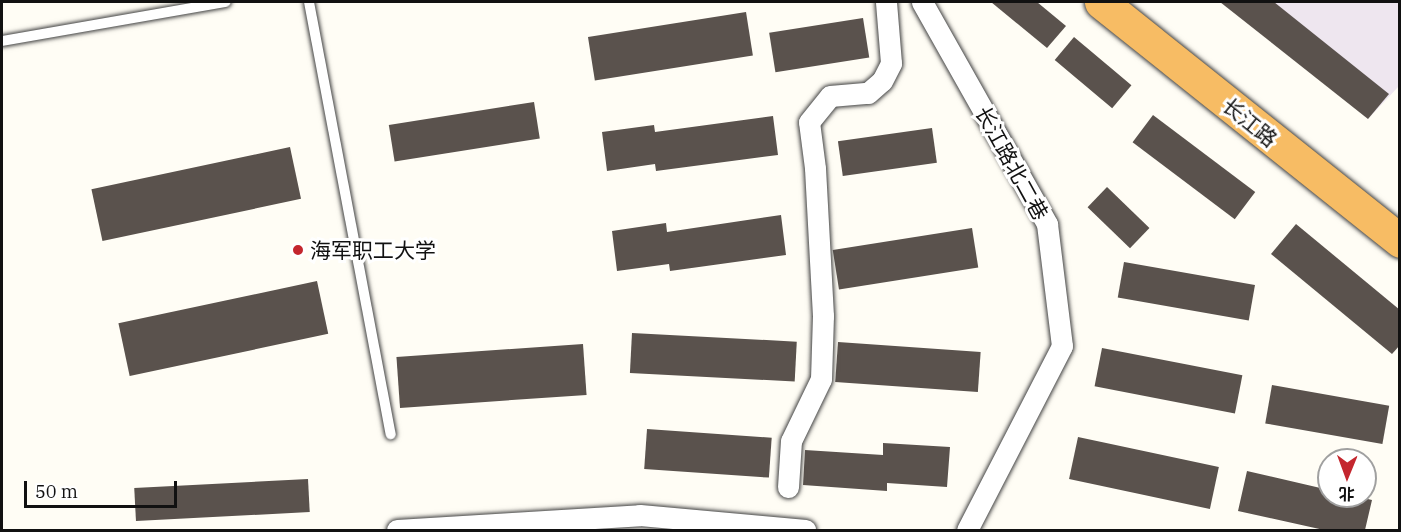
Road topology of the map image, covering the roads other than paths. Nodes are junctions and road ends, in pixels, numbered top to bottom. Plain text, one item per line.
1 (226, 2) edge
2 (309, 2) edge
3 (886, 2) edge
4 (922, 2) edge
5 (1101, 2) edge
6 (1136, 2) edge
7 (2, 41) edge
8 (1400, 213) edge
9 (1400, 242) edge
10 (391, 434) dead end
11 (788, 487) dead end
12 (397, 531) edge
13 (805, 531) edge
14 (967, 531) edge

1 - 7 lane
2 - 10 lane
3 - 11 street
4 - 14 street, 长江路北二巷
5 - 9 highway, 长江路
6 - 8 highway, 长江路
12 - 13 street

